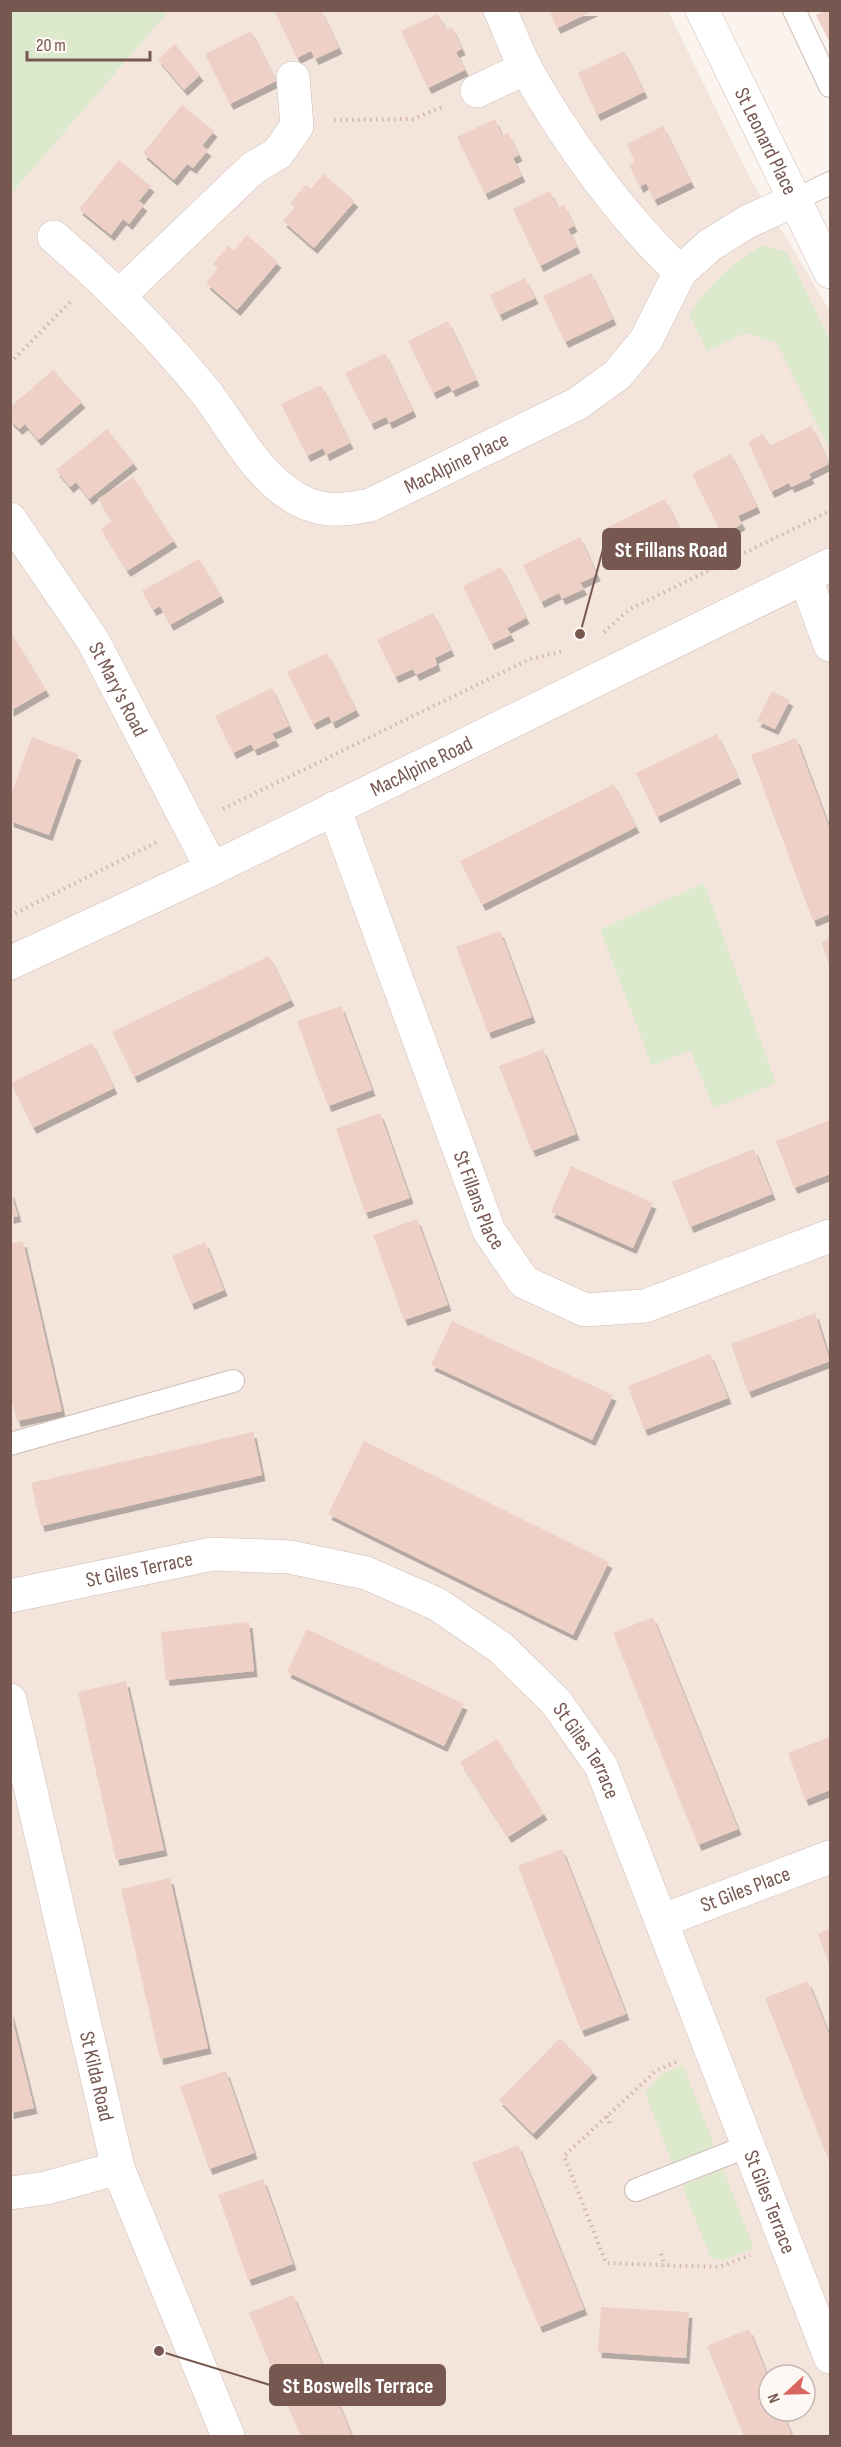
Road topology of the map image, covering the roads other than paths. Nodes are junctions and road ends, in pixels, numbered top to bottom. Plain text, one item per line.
1 (500, 10) edge
2 (702, 10) edge
3 (794, 10) edge
4 (526, 68) junction
5 (292, 78) dead end
6 (831, 86) edge
7 (477, 91) road end
8 (831, 183) edge
9 (795, 200) junction
10 (54, 237) dead end
11 (680, 272) junction
12 (831, 272) edge
13 (108, 285) junction
14 (10, 519) edge
15 (818, 571) edge
16 (831, 645) edge
17 (334, 808) junction
18 (212, 869) junction
19 (10, 963) edge
20 (831, 1236) edge
21 (233, 1381) dead end
22 (10, 1444) edge
23 (10, 1596) edge
24 (10, 1700) edge
25 (831, 1857) edge
26 (661, 1920) junction
27 (748, 2146) junction
28 (118, 2168) junction
29 (636, 2190) dead end
30 (10, 2193) edge
31 (831, 2357) edge
32 (228, 2436) edge

1 - 4 street
2 - 9 street, St Leonard Place
3 - 6 lane
4 - 7 street
4 - 11 street
5 - 13 street
8 - 9 lane
9 - 11 street, MacAlpine Place
9 - 12 street, St Leonard Place
10 - 13 street, MacAlpine Place
11 - 13 street, MacAlpine Place
14 - 18 street, St Mary's Road
15 - 16 street
15 - 17 street, MacAlpine Road
17 - 18 street, MacAlpine Road
17 - 20 street, St Fillans Place
18 - 19 street, MacAlpine Road
21 - 22 lane
23 - 26 street, St Giles Terrace
24 - 28 street, St Kilda Road
25 - 26 street, St Giles Place
26 - 27 street, St Giles Terrace
27 - 29 lane
27 - 31 street, St Giles Terrace
28 - 30 street
28 - 32 street, St Kilda Road

